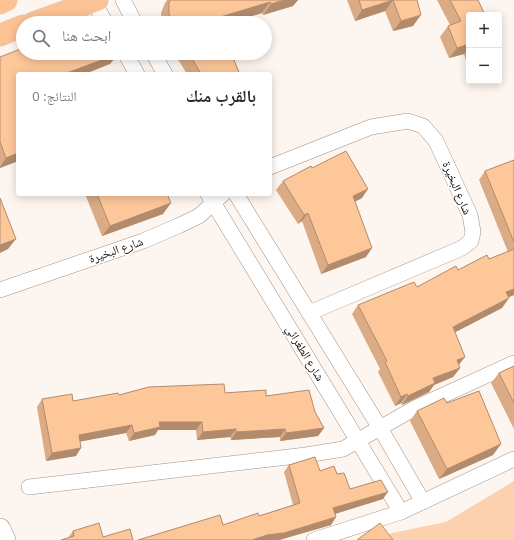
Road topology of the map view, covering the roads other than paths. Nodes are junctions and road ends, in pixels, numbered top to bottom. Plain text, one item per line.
1 (6, 0) edge
2 (123, 0) edge
3 (95, 1) edge
4 (0, 2) edge
5 (53, 16) edge
6 (102, 16) edge
7 (131, 16) edge
8 (16, 29) edge
9 (0, 35) edge
10 (129, 60) edge
11 (157, 60) edge
12 (136, 72) edge
13 (164, 72) edge
14 (272, 166) edge
15 (237, 196) edge
16 (215, 197) edge
17 (0, 290) edge
18 (309, 313) junction
19 (514, 363) edge
20 (380, 428) junction
21 (359, 441) junction
22 (514, 459) edge
23 (29, 487) dead end
24 (423, 502) junction
25 (401, 512) junction
26 (0, 529) edge
27 (5, 540) edge
28 (314, 540) edge

1 - 4 highway
2 - 7 street
3 - 5 highway
3 - 6 street
8 - 9 highway
10 - 12 street
11 - 13 street
14 - 18 street, شارع البخيرة
15 - 18 street, شارع الطغرائي
16 - 17 street, شارع البخيرة
16 - 21 street, شارع الطغرائي
18 - 20 street, شارع الطغرائي
19 - 20 street
20 - 21 street
20 - 24 street, شارع الطغرائي
21 - 23 street
21 - 25 street, شارع الطغرائي
22 - 24 street
24 - 25 street
25 - 28 street
26 - 27 street

